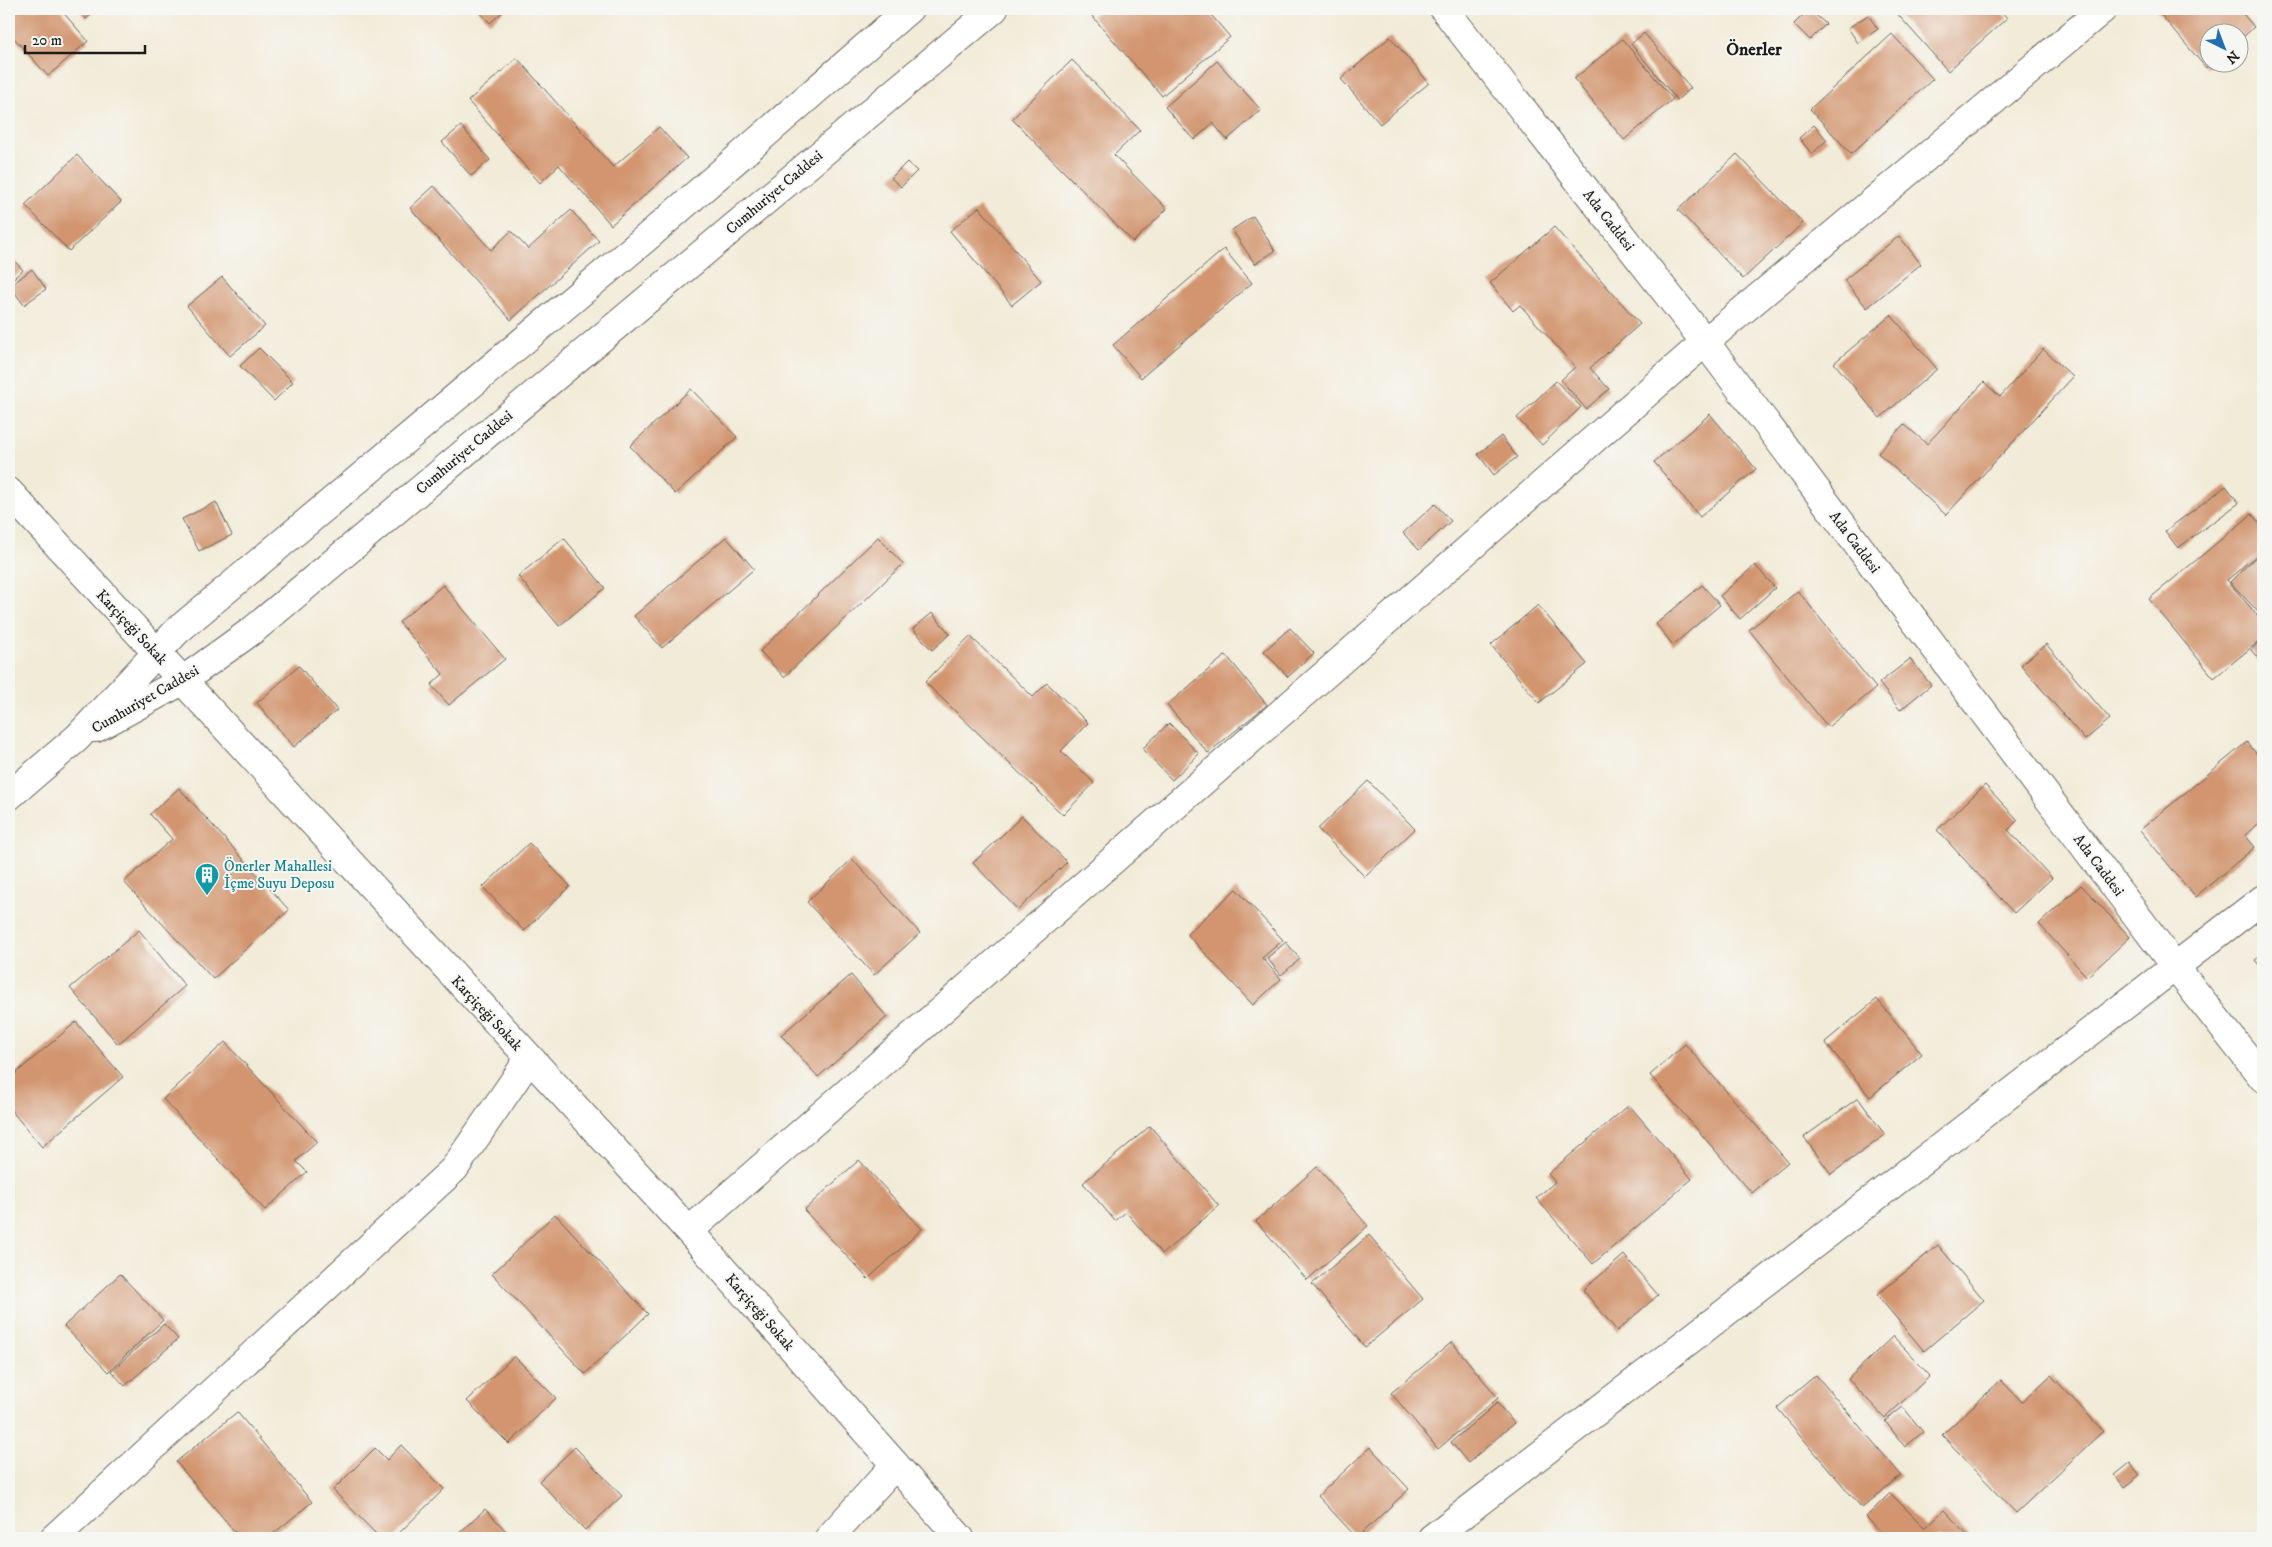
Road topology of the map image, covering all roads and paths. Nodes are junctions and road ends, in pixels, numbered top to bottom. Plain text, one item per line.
1 (909, 9) edge
2 (994, 9) edge
3 (1444, 9) edge
4 (2103, 9) edge
5 (1705, 342) junction
6 (9, 492) edge
7 (156, 652) junction
8 (182, 681) junction
9 (77, 738) junction
10 (9, 796) edge
11 (2263, 899) edge
12 (2176, 968) junction
13 (529, 1059) junction
14 (2263, 1078) edge
15 (689, 1231) junction
16 (895, 1464) junction
17 (54, 1538) edge
18 (829, 1538) edge
19 (960, 1538) edge
20 (1432, 1538) edge

1 - 7 street, Cumhuriyet Caddesi
2 - 8 street, Cumhuriyet Caddesi
3 - 5 street, Ada Caddesi
4 - 5 street
5 - 12 street, Ada Caddesi
5 - 15 street
6 - 7 street, Karçiçeği Sokak
7 - 8 street, Karçiçeği Sokak
7 - 9 street, Cumhuriyet Caddesi
8 - 9 street, Cumhuriyet Caddesi
8 - 13 street, Karçiçeği Sokak
9 - 10 street
11 - 12 street
12 - 14 street, Ada Caddesi
12 - 20 street
13 - 15 street, Karçiçeği Sokak
13 - 17 street
15 - 16 street, Karçiçeği Sokak
16 - 18 street
16 - 19 street, Karçiçeği Sokak

